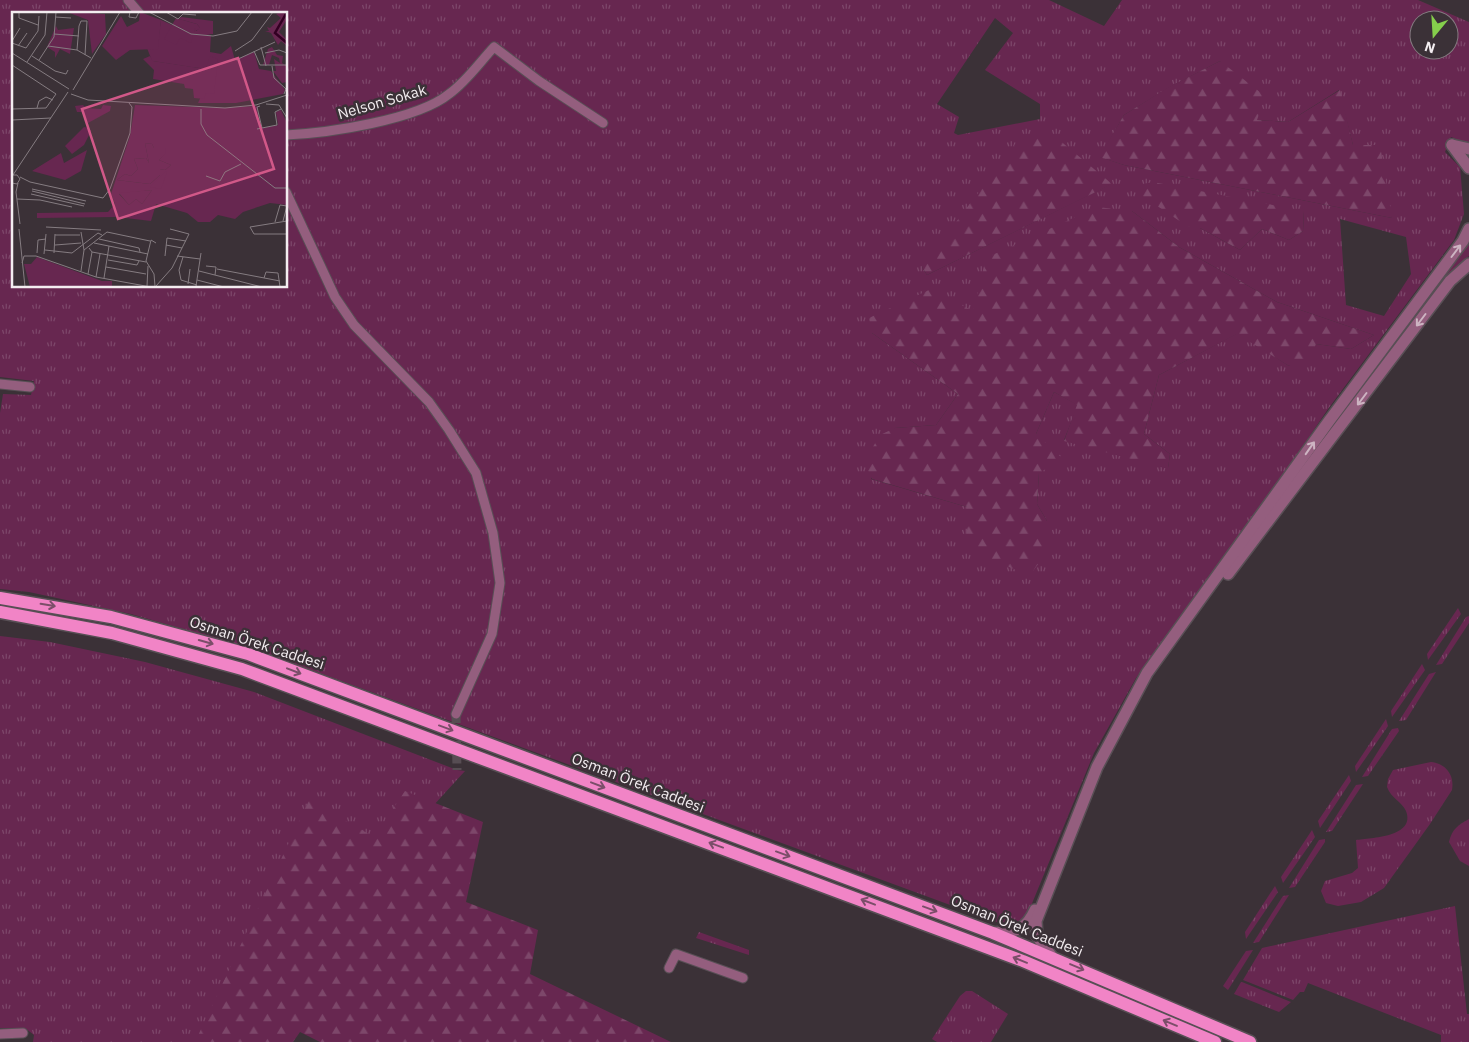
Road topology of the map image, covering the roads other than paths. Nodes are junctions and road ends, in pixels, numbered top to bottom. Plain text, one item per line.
1 (128, 0) edge
2 (138, 12) edge
3 (603, 123) dead end
4 (288, 135) edge
5 (1469, 149) edge
6 (1469, 168) edge
7 (288, 196) edge
8 (1469, 229) edge
9 (1469, 264) edge
10 (0, 384) edge
11 (30, 387) dead end
12 (0, 598) edge
13 (0, 612) edge
14 (1133, 699) junction
15 (456, 714) tunnel mouth
16 (1064, 846) junction
17 (993, 932) junction
18 (1052, 957) junction
19 (669, 968) dead end
20 (743, 978) dead end
21 (0, 1034) edge
22 (22, 1034) dead end
23 (1215, 1042) edge
24 (1250, 1042) edge

1 - 2 street
3 - 4 street, Nelson Sokak
5 - 6 street
7 - 15 street
14 -> 8 street
9 -> 14 street
10 - 11 street
12 -> 17 main road, Osman Örek Caddesi
23 -> 13 main road, Osman Örek Caddesi
14 - 16 street
16 - 17 street
16 - 18 street
17 - 18 main road, Osman Örek Caddesi
18 -> 24 main road, Osman Örek Caddesi
19 - 20 street
21 - 22 street

